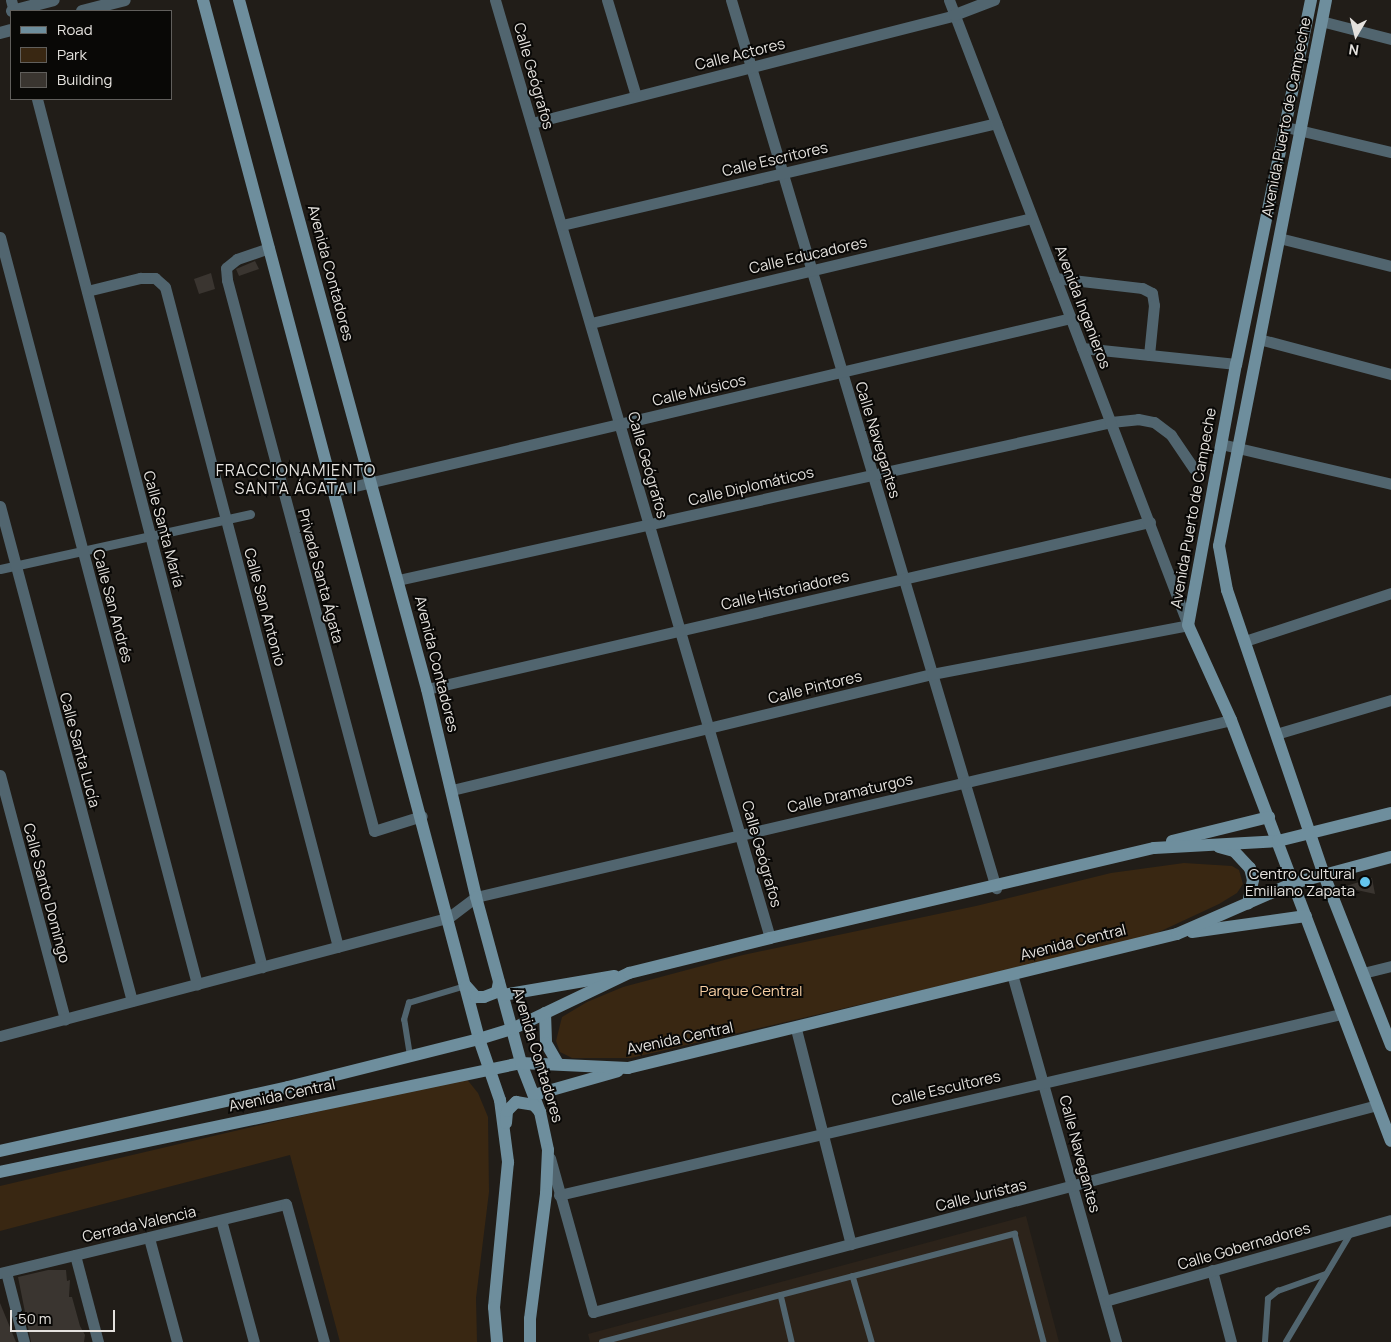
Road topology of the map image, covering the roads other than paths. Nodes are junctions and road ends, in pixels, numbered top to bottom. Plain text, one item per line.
1 (54, 0) edge
2 (125, 0) edge
3 (203, 0) edge
4 (239, 0) edge
5 (495, 0) edge
6 (607, 0) edge
7 (731, 0) edge
8 (949, 0) edge
9 (994, 0) edge
10 (1310, 0) edge
11 (1326, 0) edge
12 (17, 10) edge
13 (86, 10) edge
14 (955, 15) junction
15 (1321, 21) junction
16 (1391, 39) edge
17 (751, 67) junction
18 (636, 96) junction
19 (37, 100) edge
20 (532, 122) junction
21 (996, 123) junction
22 (1286, 127) junction
23 (1300, 130) junction
24 (1391, 152) edge
25 (783, 172) junction
26 (1032, 218) junction
27 (562, 225) junction
28 (0, 237) edge
29 (1279, 238) junction
30 (269, 248) junction
31 (1391, 266) edge
32 (812, 270) junction
33 (1055, 278) junction
34 (87, 291) junction
35 (1071, 318) junction
36 (591, 324) junction
37 (1259, 339) junction
38 (1082, 348) junction
39 (1149, 355) junction
40 (1236, 364) junction
41 (842, 371) junction
42 (1391, 374) edge
43 (1111, 422) junction
44 (621, 424) junction
45 (1221, 444) junction
46 (1238, 448) junction
47 (1194, 469) dead end
48 (872, 474) junction
49 (372, 482) junction
50 (1391, 484) edge
51 (334, 491) junction
52 (0, 506) edge
53 (250, 514) dead end
54 (226, 519) junction
55 (1150, 522) junction
56 (650, 524) junction
57 (150, 536) junction
58 (83, 551) junction
59 (16, 565) junction
60 (0, 569) edge
61 (904, 578) junction
62 (398, 580) junction
63 (1391, 593) edge
64 (1188, 625) junction
65 (682, 630) junction
66 (1245, 641) junction
67 (932, 674) junction
68 (427, 689) junction
69 (1391, 700) edge
70 (1231, 720) junction
71 (710, 727) junction
72 (1276, 734) junction
73 (0, 774) edge
74 (964, 782) junction
75 (452, 790) junction
76 (1391, 813) edge
77 (422, 816) junction
78 (1269, 817) junction
79 (741, 834) junction
80 (1311, 834) junction
81 (1278, 841) junction
82 (1201, 845) junction
83 (1154, 848) junction
84 (1391, 857) edge
85 (1324, 875) junction
86 (1294, 883) junction
87 (996, 888) junction
88 (476, 897) junction
89 (1248, 903) junction
90 (1306, 916) junction
91 (448, 918) junction
92 (1177, 934) junction
93 (770, 938) junction
94 (338, 947) junction
95 (1391, 966) edge
96 (262, 967) junction
97 (629, 973) junction
98 (1363, 973) junction
99 (1012, 974) junction
100 (499, 982) junction
101 (197, 984) junction
102 (466, 986) junction
103 (503, 995) junction
104 (132, 1001) junction
105 (545, 1013) junction
106 (1341, 1014) junction
107 (65, 1019) junction
108 (512, 1029) junction
109 (796, 1029) junction
110 (0, 1036) edge
111 (479, 1039) junction
112 (1391, 1045) edge
113 (410, 1056) junction
114 (521, 1063) junction
115 (558, 1064) junction
116 (628, 1068) junction
117 (490, 1069) junction
118 (1045, 1081) junction
119 (534, 1095) junction
120 (1377, 1105) junction
121 (540, 1112) junction
122 (505, 1125) junction
123 (822, 1132) junction
124 (1391, 1141) edge
125 (548, 1150) junction
126 (0, 1151) edge
127 (0, 1172) edge
128 (1074, 1186) junction
129 (559, 1195) junction
130 (221, 1220) junction
131 (1391, 1220) edge
132 (1352, 1231) junction
133 (149, 1238) junction
134 (851, 1244) junction
135 (75, 1255) junction
136 (1212, 1270) junction
137 (3, 1273) edge
138 (1326, 1274) junction
139 (853, 1276) junction
140 (781, 1295) junction
141 (1105, 1301) junction
142 (24, 1342) edge
143 (98, 1342) edge
144 (177, 1342) edge
145 (254, 1342) edge
146 (324, 1342) edge
147 (497, 1342) edge
148 (530, 1342) edge
149 (602, 1342) edge
150 (792, 1342) edge
151 (872, 1342) edge
152 (1044, 1342) edge
153 (1116, 1342) edge
154 (1231, 1342) edge
155 (1265, 1342) edge
156 (1286, 1342) edge

1 - 12 street
2 - 13 street
3 - 30 main road
4 - 49 main road, Avenida Contadores
5 - 20 street, Calle Geógrafos
6 - 18 street
7 - 17 street, Calle Navegantes
8 - 14 street, Avenida Ingenieros
9 - 14 street
10 - 22 main road, Avenida Puerto de Campeche
11 - 15 main road, Avenida Puerto de Campeche
14 - 17 street, Calle Actores
14 - 21 street, Avenida Ingenieros
15 - 16 street
15 - 23 main road, Avenida Puerto de Campeche
17 - 18 street, Calle Actores
17 - 25 street, Calle Navegantes
18 - 20 street, Calle Actores
19 - 34 street, Calle Santa María
20 - 27 street, Calle Geógrafos
21 - 25 street, Calle Escritores
21 - 26 street, Avenida Ingenieros
22 - 23 street
22 - 40 main road, Avenida Puerto de Campeche
23 - 24 street
23 - 29 main road, Avenida Puerto de Campeche
25 - 27 street, Calle Escritores
25 - 32 street, Calle Navegantes
26 - 32 street, Calle Educadores
26 - 33 street, Avenida Ingenieros
27 - 36 street, Calle Geógrafos
28 - 58 street, Calle San Andrés
29 - 31 street
29 - 37 main road, Avenida Puerto de Campeche
30 - 51 main road
30 - 77 street, Privada Santa Ágata
32 - 36 street, Calle Educadores
32 - 41 street, Calle Navegantes
33 - 35 street, Avenida Ingenieros
33 - 39 street
34 - 54 street, Calle San Antonio
34 - 57 street, Calle Santa María
35 - 38 street, Avenida Ingenieros
35 - 41 street, Calle Músicos
36 - 44 street, Calle Geógrafos
37 - 42 street
37 - 46 main road, Avenida Puerto de Campeche
38 - 39 street
38 - 43 street, Avenida Ingenieros
39 - 40 street
40 - 45 main road, Avenida Puerto de Campeche
41 - 44 street, Calle Músicos
41 - 48 street, Calle Navegantes
43 - 47 street, Calle Diplomáticos
43 - 48 street, Calle Diplomáticos
43 - 55 street, Avenida Ingenieros
44 - 49 street, Calle Músicos
44 - 56 street, Calle Geógrafos
45 - 46 street
45 - 64 main road, Avenida Puerto de Campeche
46 - 50 street
46 - 66 main road, Avenida Puerto de Campeche
48 - 56 street, Calle Diplomáticos
48 - 61 street, Calle Navegantes
49 - 51 street, Calle Músicos
49 - 62 main road, Avenida Contadores
51 - 77 main road
52 - 59 street, Calle Santa Lucía
53 - 54 street
54 - 57 street
54 - 94 street, Calle San Antonio
55 - 61 street, Calle Historiadores
55 - 64 street, Avenida Ingenieros
56 - 62 street, Calle Diplomáticos
56 - 65 street, Calle Geógrafos
57 - 58 street
57 - 96 street, Calle Santa María
58 - 59 street
58 - 101 street, Calle San Andrés
59 - 60 street
59 - 104 street, Calle Santa Lucía
61 - 65 street, Calle Historiadores
61 - 67 street, Calle Navegantes
62 - 68 main road, Avenida Contadores
63 - 66 street
64 - 67 street, Calle Pintores
64 - 70 main road, Avenida Puerto de Campeche
65 - 68 street, Calle Historiadores
65 - 71 street, Calle Geógrafos
66 - 72 main road, Avenida Puerto de Campeche
67 - 71 street, Calle Pintores
67 - 74 street, Calle Navegantes
68 - 75 main road, Avenida Contadores
69 - 72 street
70 - 74 street, Calle Dramaturgos
70 - 78 main road, Avenida Puerto de Campeche
71 - 75 street, Calle Pintores
71 - 79 street, Calle Geógrafos
72 - 80 main road, Avenida Puerto de Campeche
73 - 107 street, Calle Santo Domingo
74 - 79 street, Calle Dramaturgos
74 - 87 street, Calle Navegantes
75 - 88 main road, Avenida Contadores
76 - 80 main road, Avenida Central
77 - 91 main road
78 - 81 main road, Avenida Puerto de Campeche
78 - 83 main road
79 - 88 street, Calle Dramaturgos
79 - 93 street, Calle Geógrafos
80 - 81 main road, Avenida Central
80 - 85 main road, Avenida Puerto de Campeche
81 - 82 main road, Avenida Central
81 - 86 main road, Avenida Puerto de Campeche
82 - 83 main road, Avenida Central
82 - 89 main road
83 - 87 main road, Avenida Central
84 - 85 main road, Avenida Central
85 - 86 main road, Avenida Central
85 - 98 main road, Avenida Puerto de Campeche
86 - 89 main road, Avenida Central
86 - 90 main road, Avenida Puerto de Campeche
87 - 93 main road, Avenida Central
88 - 91 street
88 - 100 main road, Avenida Contadores
89 - 92 main road, Avenida Central
90 - 92 main road
90 - 106 main road, Avenida Puerto de Campeche
91 - 94 street
91 - 102 main road
92 - 99 main road, Avenida Central
93 - 97 main road, Avenida Central
94 - 96 street
95 - 98 street
96 - 101 street
97 - 103 main road
97 - 105 main road, Avenida Central
98 - 112 main road, Avenida Puerto de Campeche
99 - 109 main road, Avenida Central
99 - 118 street, Calle Navegantes
100 - 102 main road
100 - 103 main road, Avenida Contadores
101 - 104 street
102 - 111 main road
102 - 113 lane
103 - 108 main road, Avenida Contadores
104 - 107 street
105 - 108 main road, Avenida Central
105 - 115 main road
106 - 118 street, Calle Escultores
106 - 120 main road, Avenida Puerto de Campeche
107 - 110 street
108 - 111 main road, Avenida Central
108 - 114 main road, Avenida Contadores
109 - 116 main road, Avenida Central
109 - 123 street
111 - 113 main road, Avenida Central
111 - 117 main road
113 - 126 main road, Avenida Central
114 - 115 main road, Avenida Central
114 - 117 main road, Avenida Central
114 - 119 main road, Avenida Contadores
115 - 116 main road, Avenida Central
116 - 119 main road
117 - 122 main road
117 - 127 main road, Avenida Central
118 - 123 street, Calle Escultores
118 - 128 street, Calle Navegantes
119 - 121 main road, Avenida Contadores
120 - 124 main road, Avenida Puerto de Campeche
120 - 128 street, Calle Juristas
121 - 122 main road
121 - 125 main road, Avenida Contadores
122 - 147 main road
123 - 129 street, Calle Escultores
123 - 134 street
125 - 129 street
125 - 148 main road, Avenida Contadores
128 - 134 street, Calle Juristas
128 - 141 street, Calle Navegantes
129 - 134 street, Calle Juristas
130 - 133 street, Cerrada Valencia
130 - 145 street
130 - 146 street, Cerrada Valencia
131 - 132 street, Calle Gobernadores
132 - 136 street, Calle Gobernadores
132 - 138 lane
133 - 135 street, Cerrada Valencia
133 - 144 street
135 - 137 street, Cerrada Valencia
135 - 143 street
136 - 141 street, Calle Gobernadores
136 - 154 street
137 - 142 street
138 - 155 lane
138 - 156 lane
139 - 140 lane
139 - 151 lane
139 - 152 lane
140 - 149 lane
140 - 150 lane
141 - 153 street, Calle Navegantes

